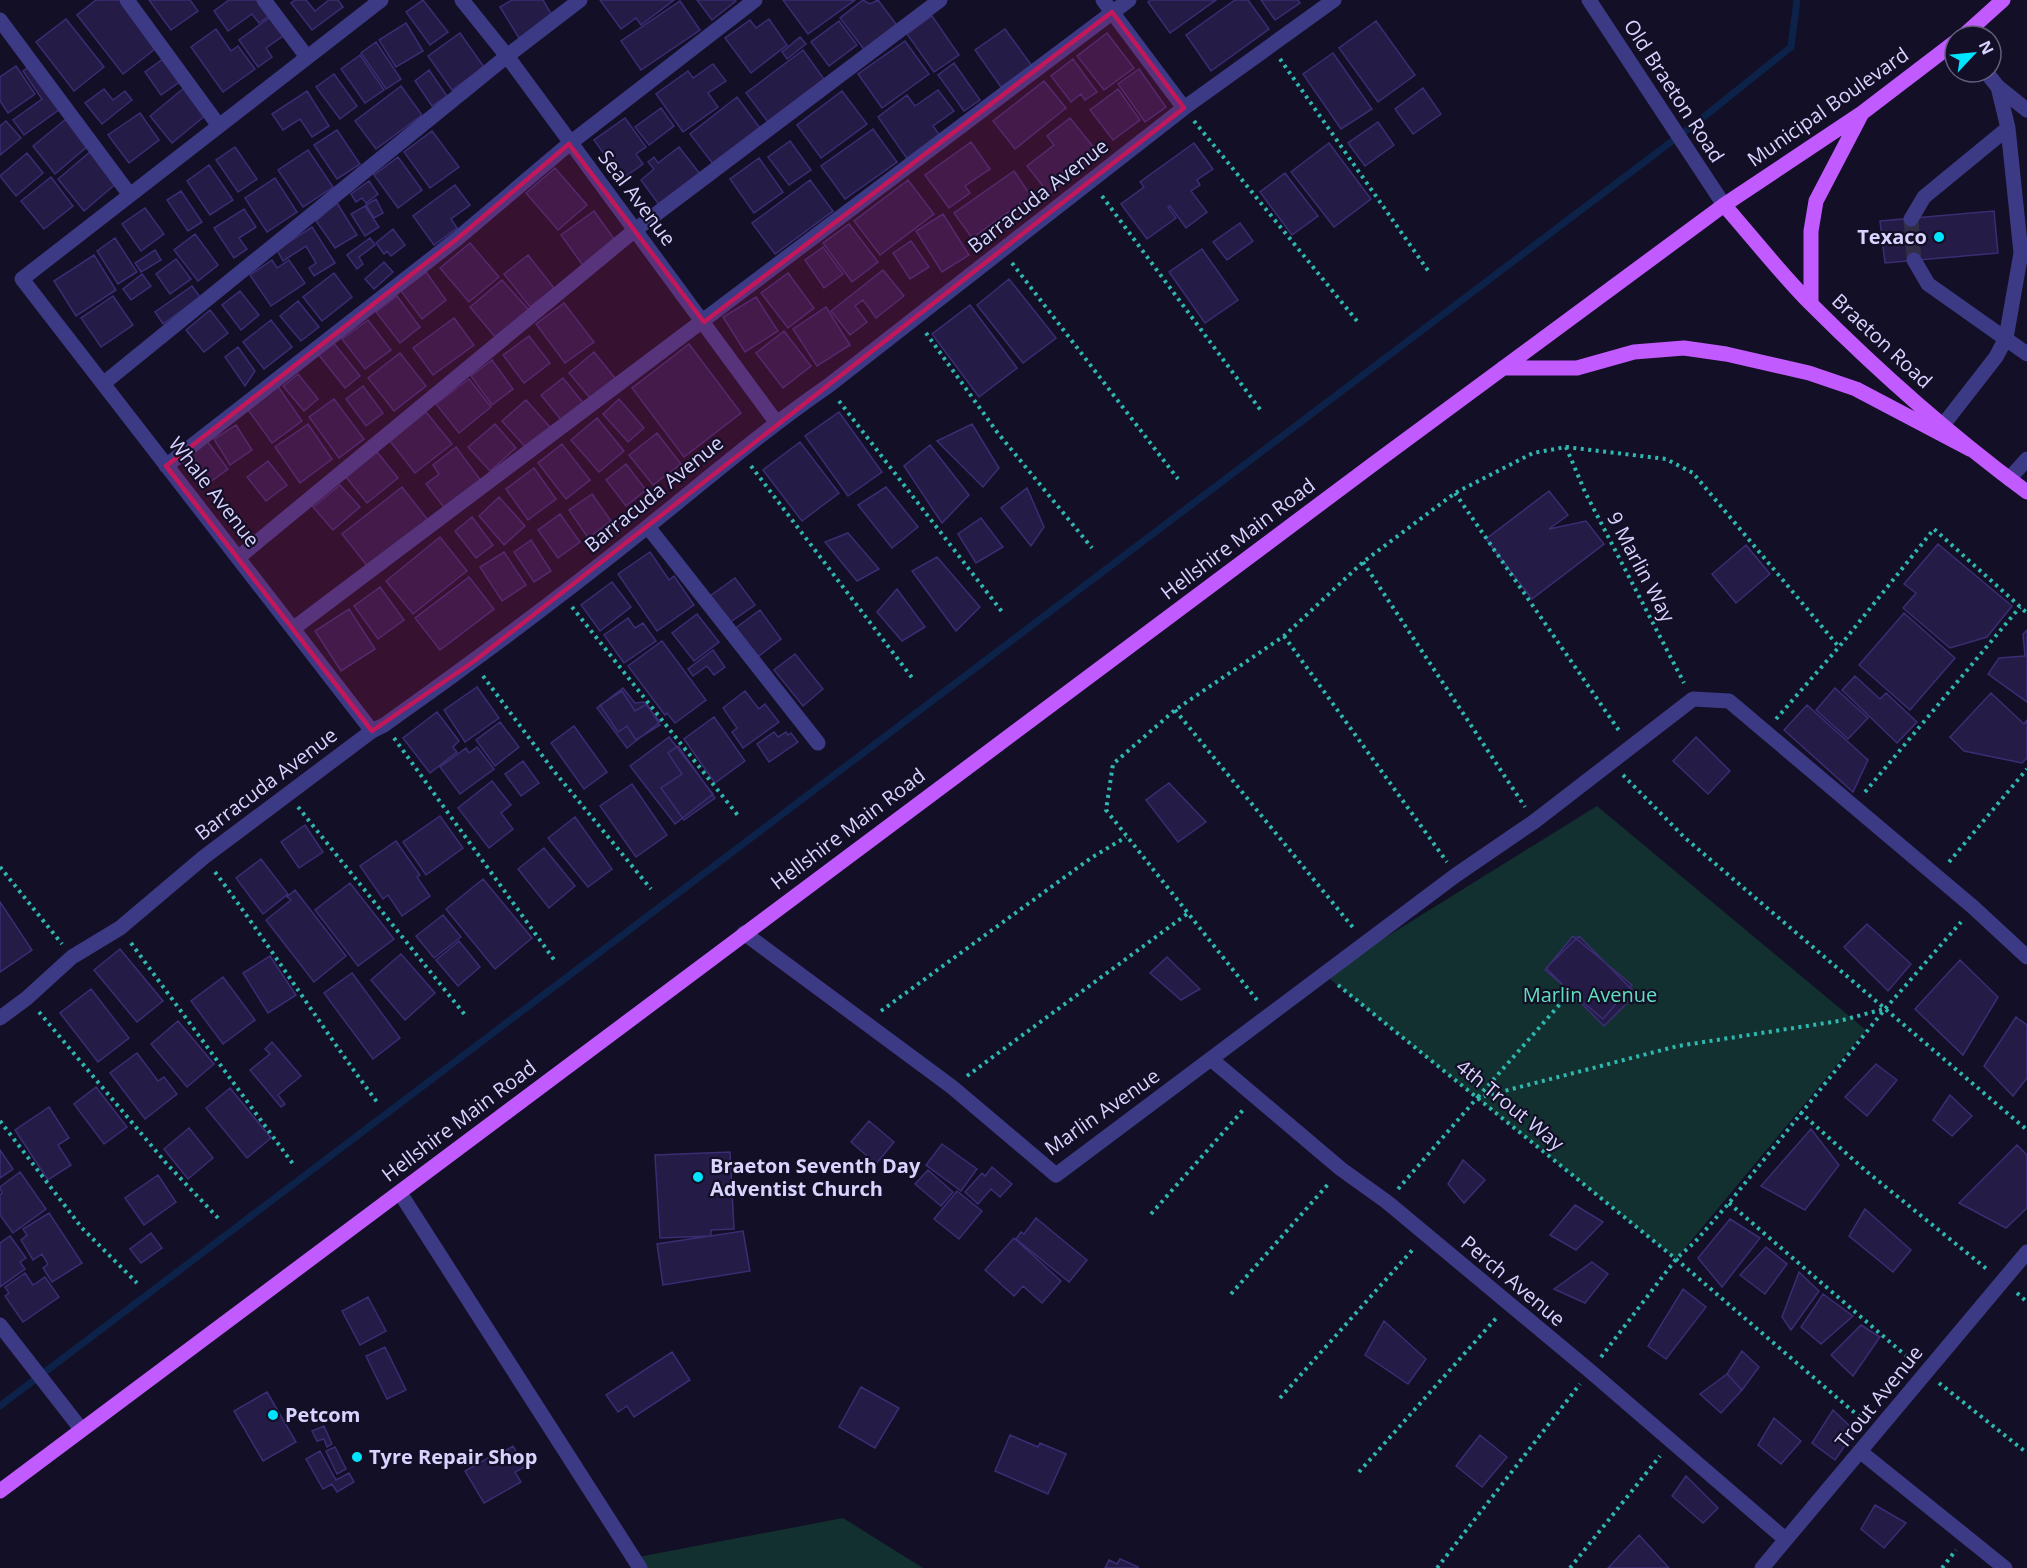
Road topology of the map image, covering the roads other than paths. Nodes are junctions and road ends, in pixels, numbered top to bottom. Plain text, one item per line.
1 (127, 0) edge
2 (264, 0) edge
3 (381, 0) edge
4 (462, 0) edge
5 (580, 0) edge
6 (755, 0) edge
7 (940, 0) edge
8 (1129, 0) edge
9 (1334, 0) edge
10 (1590, 0) edge
11 (2003, 0) edge
12 (1107, 6) edge
13 (0, 20) edge
14 (1976, 24) edge
15 (1943, 51) edge
16 (507, 56) junction
17 (307, 57) junction
18 (1996, 84) edge
19 (1998, 87) junction
20 (1184, 108) junction
21 (2027, 110) edge
22 (1862, 113) junction
23 (219, 126) junction
24 (2008, 128) junction
25 (569, 144) junction
26 (130, 195) junction
27 (1724, 205) junction
28 (1911, 219) tunnel mouth
29 (635, 230) junction
30 (1914, 260) tunnel mouth
31 (1811, 304) junction
32 (704, 322) junction
33 (2007, 338) junction
34 (2027, 354) edge
35 (1503, 368) junction
36 (104, 383) junction
37 (776, 422) junction
38 (1942, 425) junction
39 (1970, 450) junction
40 (2027, 459) edge
41 (166, 466) junction
42 (2009, 479) junction
43 (2027, 492) edge
44 (648, 527) junction
45 (239, 557) junction
46 (294, 628) junction
47 (378, 728) junction
48 (818, 743) dead end
49 (744, 933) junction
50 (2027, 957) edge
51 (0, 1018) edge
52 (1211, 1059) junction
53 (400, 1192) junction
54 (2027, 1252) edge
55 (0, 1325) edge
56 (81, 1429) junction
57 (1862, 1453) junction
58 (0, 1491) edge
59 (1785, 1539) junction
60 (640, 1568) edge
61 (1762, 1568) edge
62 (2005, 1568) edge

1 - 23 street
2 - 17 street
3 - 17 street
4 - 16 street, Seal Avenue
5 - 16 street
6 - 25 street
7 - 29 street
8 - 12 street
9 - 20 street, Barracuda Avenue
10 - 27 street, Old Braeton Road
11 - 14 main road
12 - 20 street
12 - 32 street
13 - 26 street
15 - 22 main road, Municipal Boulevard
16 - 25 street, Seal Avenue
16 - 36 street
17 - 23 street
18 - 19 street
19 - 21 street
19 - 24 street
20 - 37 street, Barracuda Avenue
22 - 27 main road, Municipal Boulevard
22 - 31 main road
23 - 26 street
24 - 28 street
24 - 33 street
25 - 29 street, Seal Avenue
25 - 41 street
26 - 36 street, Whale Avenue
27 - 31 main road, Braeton Road
27 - 35 main road, Hellshire Main Road
29 - 32 street, Seal Avenue
29 - 45 street
30 - 33 street
31 - 38 main road, Braeton Road
32 - 37 street, Seal Avenue
32 - 46 street
33 - 34 street
33 - 38 street
35 - 39 main road
35 - 49 main road, Hellshire Main Road
36 - 41 street, Whale Avenue
37 - 44 street, Barracuda Avenue
38 - 39 main road, Braeton Road
39 - 42 main road, Braeton Road
40 - 42 street
41 - 45 street, Whale Avenue
42 - 43 main road, Braeton Road
44 - 47 street, Barracuda Avenue
44 - 48 street
45 - 46 street, Whale Avenue
46 - 47 street, Whale Avenue
47 - 51 street, Barracuda Avenue
49 - 52 street, Marlin Avenue
49 - 53 main road, Hellshire Main Road
50 - 52 street, Marlin Avenue
52 - 59 street, Perch Avenue
53 - 56 main road, Hellshire Main Road
53 - 60 street
54 - 57 street, Trout Avenue
55 - 56 street
56 - 58 main road, Hellshire Main Road
57 - 59 street, Trout Avenue
57 - 62 street
59 - 61 street, Trout Avenue

